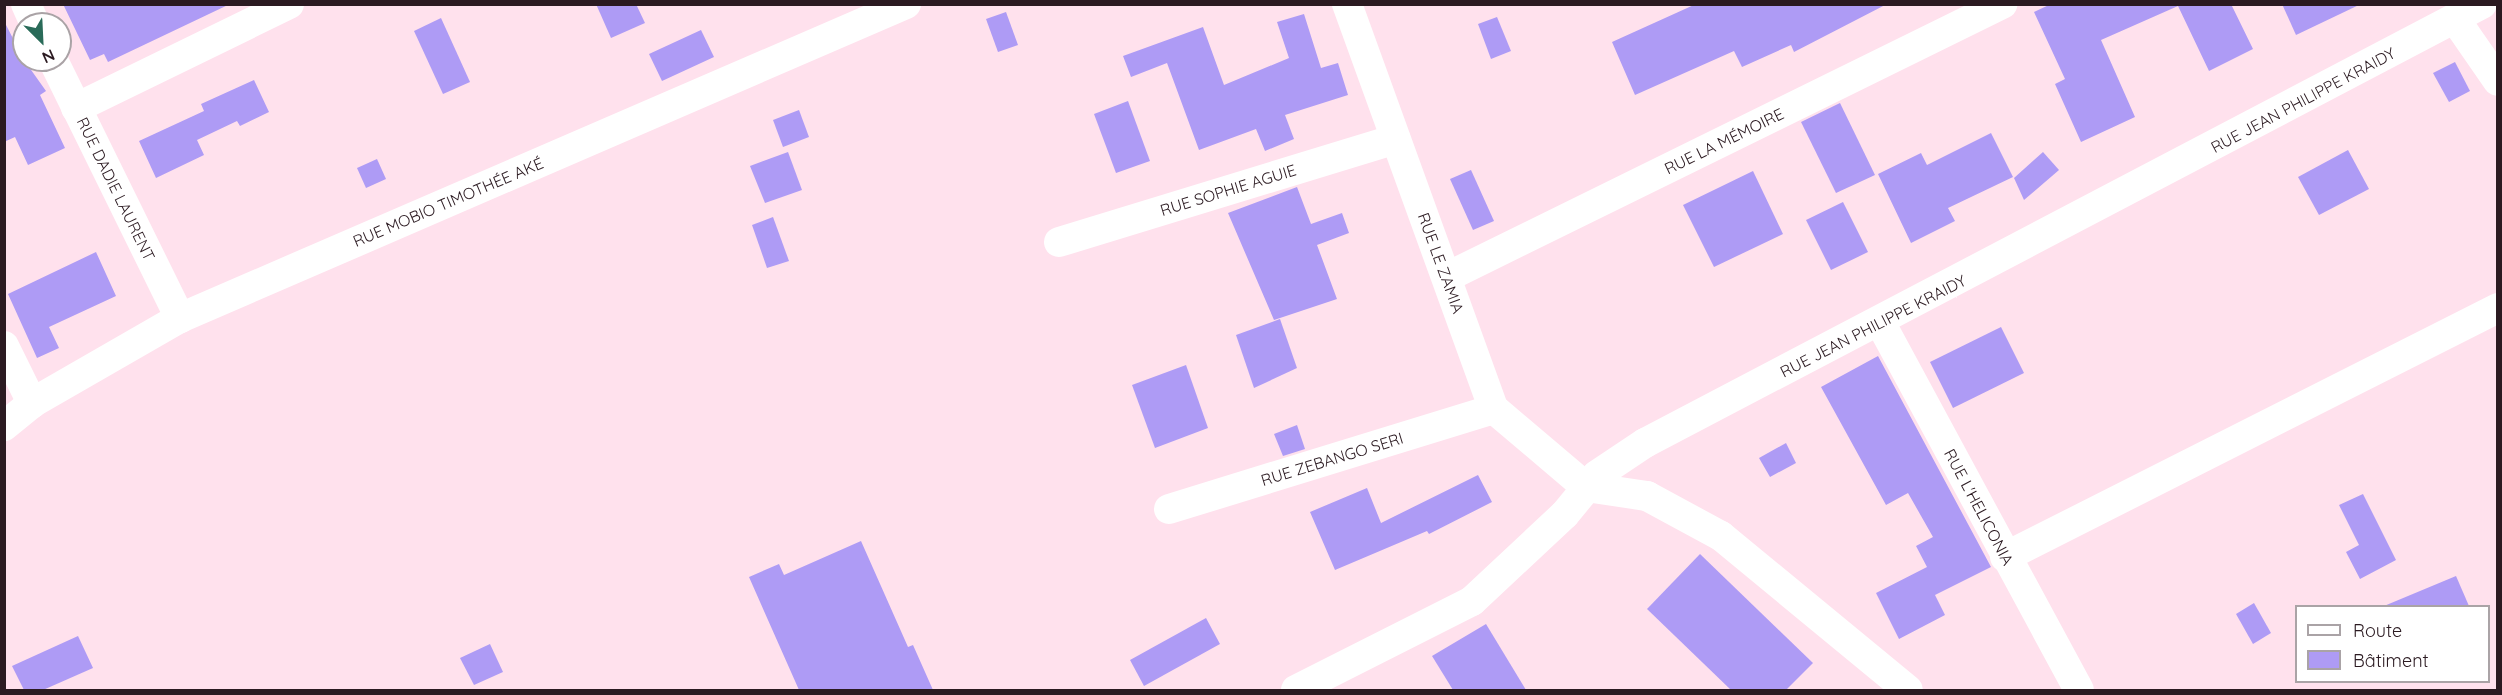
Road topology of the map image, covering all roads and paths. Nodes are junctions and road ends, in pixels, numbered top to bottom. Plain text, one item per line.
1 (289, 4) edge
2 (906, 4) edge
3 (1347, 4) edge
4 (1985, 8) edge
5 (2467, 10) edge
6 (59, 72) edge
7 (2498, 81) edge
8 (76, 108) junction
9 (1396, 139) junction
10 (1059, 242) dead end
11 (1447, 278) junction
12 (2498, 308) edge
13 (180, 318) junction
14 (1880, 322) junction
15 (4, 346) edge
16 (32, 403) junction
17 (1494, 409) junction
18 (4, 426) edge
19 (1586, 487) junction
20 (1170, 509) dead end
21 (2005, 557) junction
22 (1296, 690) edge
23 (1908, 690) edge
24 (2079, 690) edge

1 - 8 street
2 - 13 street, RUE MOBIO TIMOTHÉE AKÉ
3 - 9 street, RUE LE ZAMIA
4 - 11 street, RUE LA MÉMOIRE
5 - 7 street
5 - 14 street, RUE JEAN PHILIPPE KRAIDY
6 - 8 street, RUE DADIE LAURENT
8 - 13 street, RUE DADIE LAURENT
9 - 10 street, RUE SOPHIE AGUIE
9 - 11 street, RUE LE ZAMIA
11 - 17 street, RUE LE ZAMIA
12 - 21 street
13 - 16 street, RUE MOBIO TIMOTHÉE AKÉ
14 - 19 street, RUE JEAN PHILIPPE KRAIDY
14 - 21 street, RUE L'HELICONIA
15 - 16 street
16 - 18 street, RUE MOBIO TIMOTHÉE AKÉ
17 - 19 street, RUE LE ZAMIA
17 - 20 street, RUE ZEBANGO SERI
19 - 22 street, RUE JEAN PHILIPPE KRAIDY
19 - 23 street
21 - 24 street, RUE L'HELICONIA

